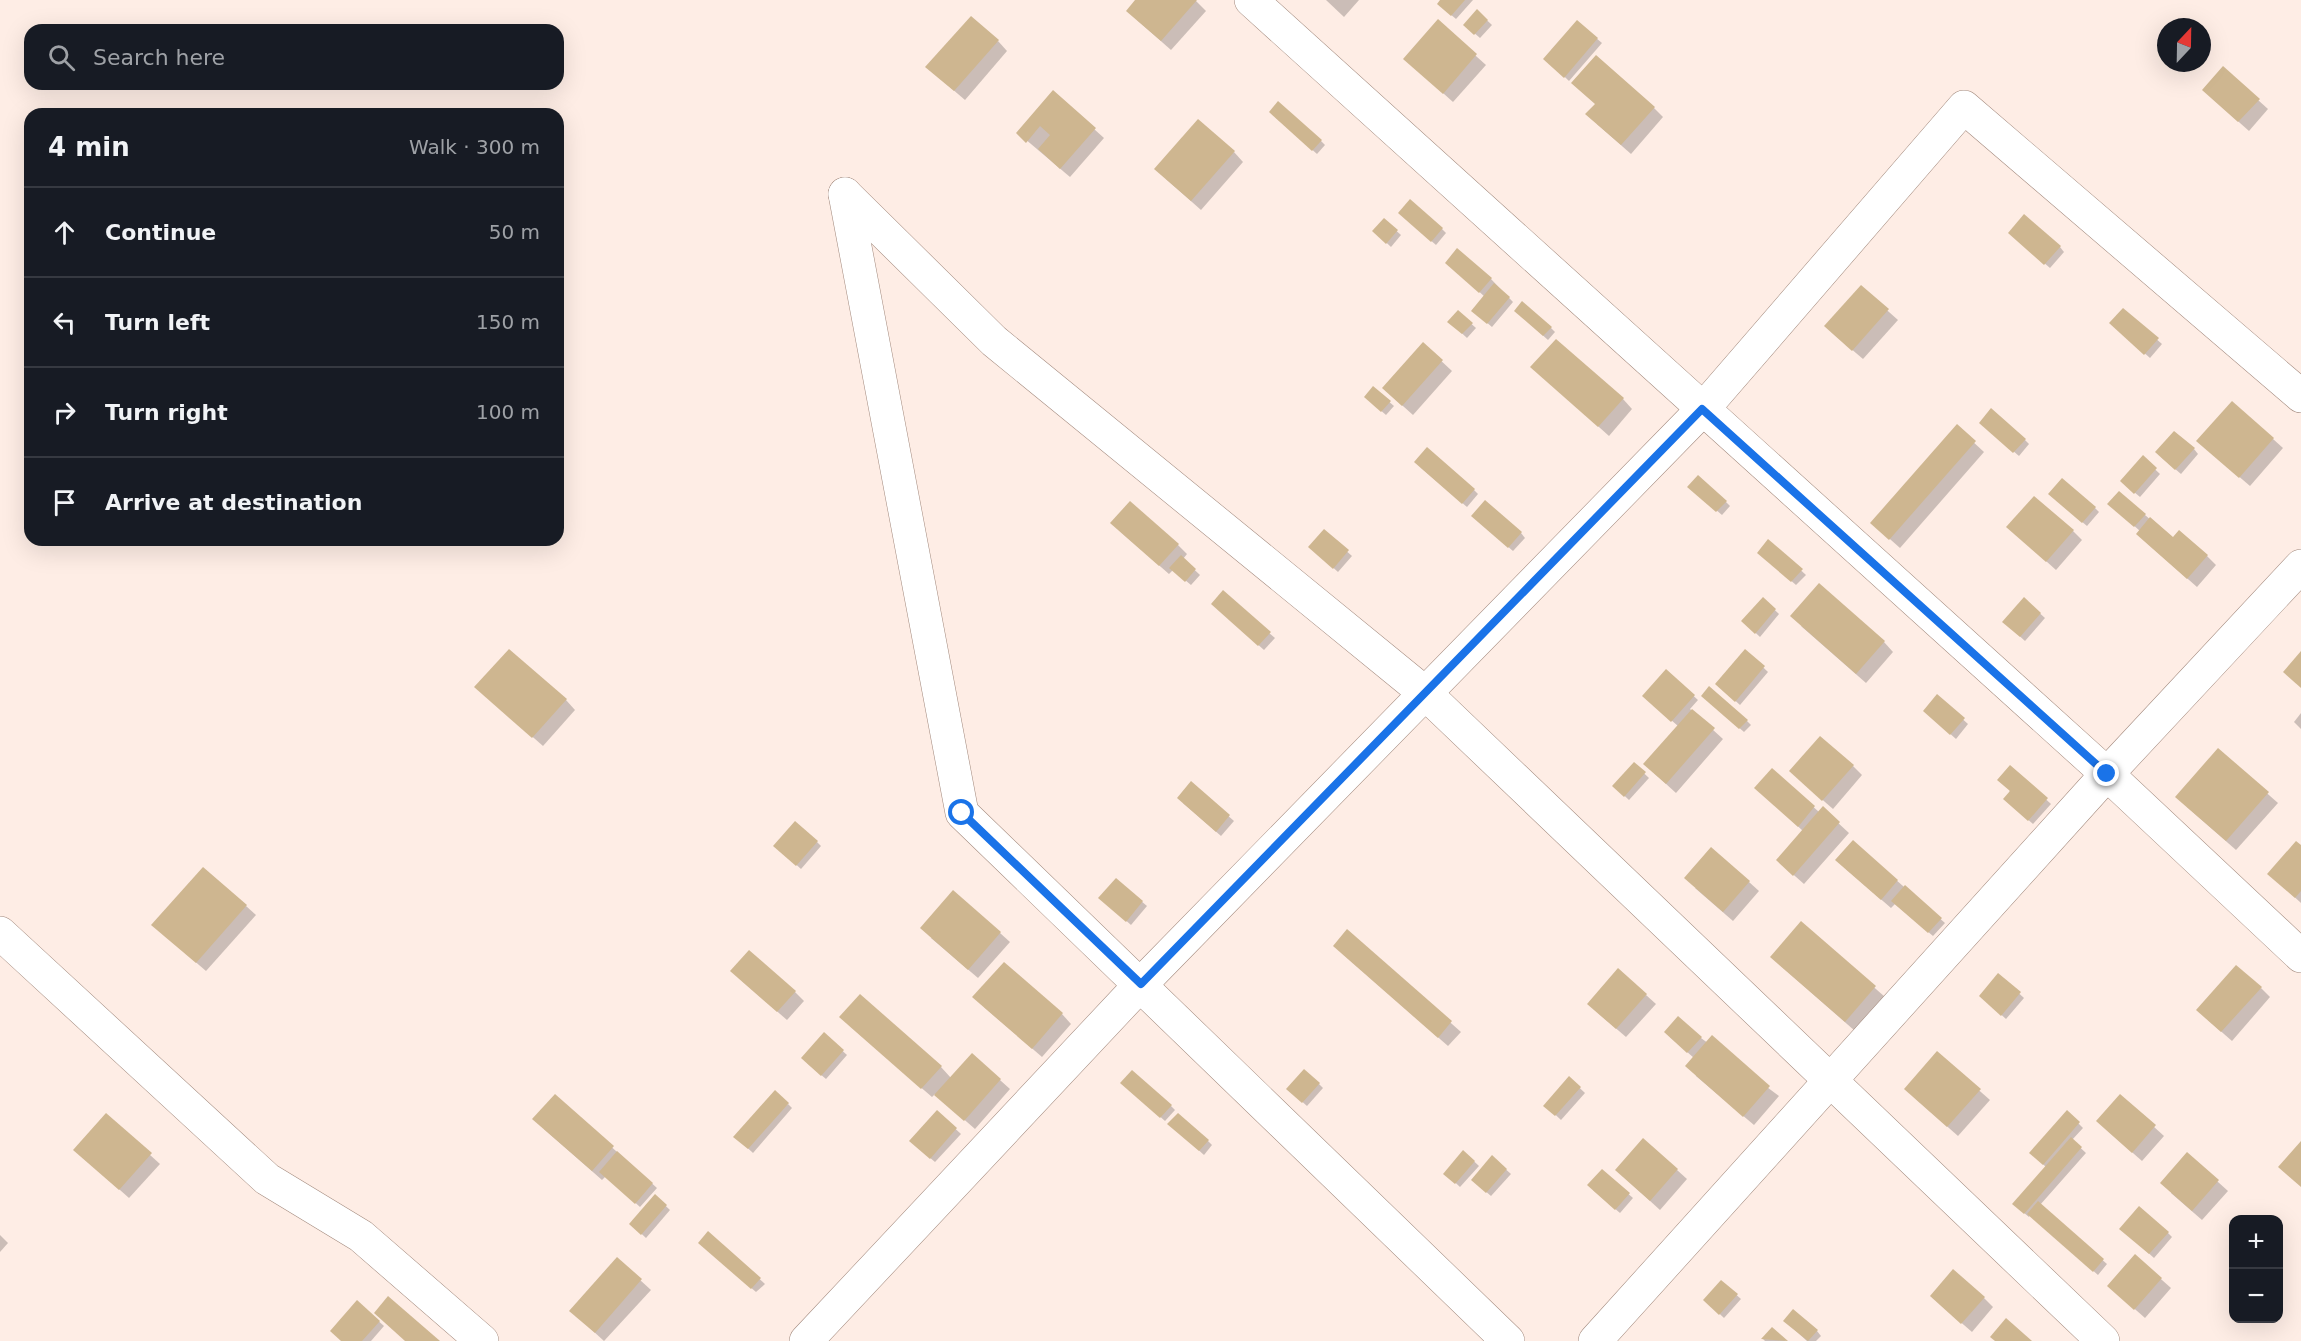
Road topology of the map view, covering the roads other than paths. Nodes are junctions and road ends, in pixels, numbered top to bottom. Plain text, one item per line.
1 (1251, 0) edge
2 (2301, 396) edge
3 (1702, 409) junction
4 (2301, 566) edge
5 (1425, 693) junction
6 (2107, 774) junction
7 (0, 933) edge
8 (2301, 956) edge
9 (1141, 984) junction
10 (1830, 1080) junction
11 (482, 1341) edge
12 (806, 1341) edge
13 (1508, 1341) edge
14 (1594, 1341) edge
15 (2103, 1341) edge

1 - 3 street
2 - 3 street
3 - 5 street
3 - 6 street
4 - 6 street
5 - 9 street
5 - 9 street
5 - 10 street
6 - 8 street
6 - 10 street
7 - 11 street
9 - 12 street
9 - 13 street
10 - 14 street
10 - 15 street

